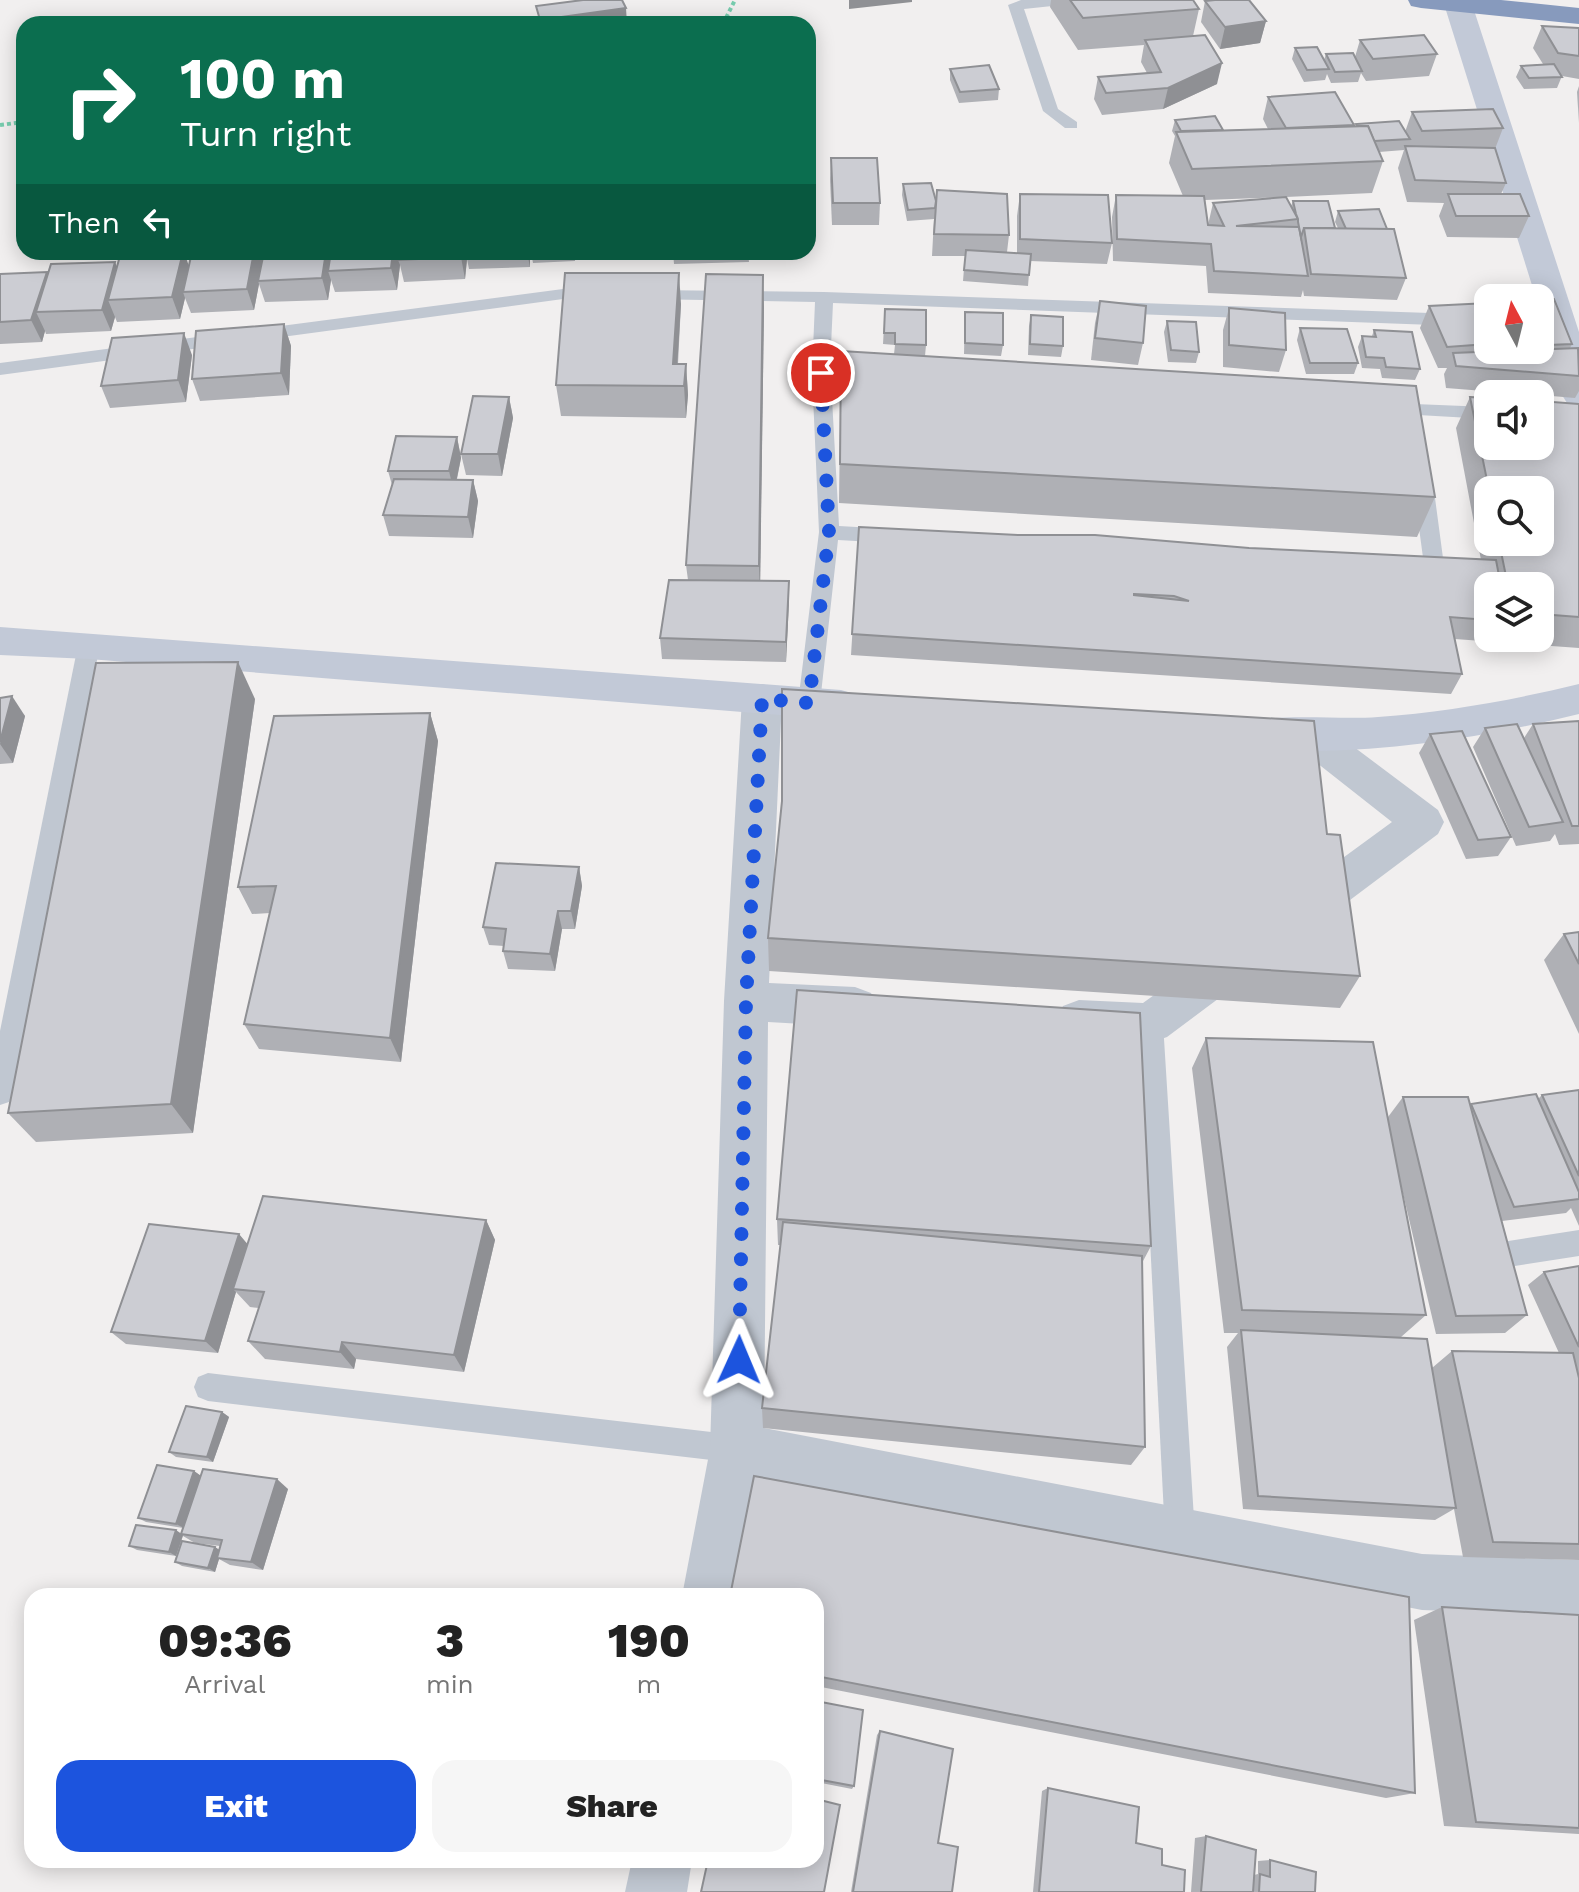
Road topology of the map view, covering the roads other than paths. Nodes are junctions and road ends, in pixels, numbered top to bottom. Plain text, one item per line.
1 (1071, 0) edge
2 (1421, 0) edge
3 (1458, 4) junction
4 (1579, 16) edge
5 (1071, 125) dead end
6 (1539, 284) edge
7 (824, 297) junction
8 (1474, 320) edge
9 (1554, 332) edge
10 (0, 369) edge
11 (821, 373) junction
12 (883, 377) edge
13 (1579, 395) edge
14 (1366, 407) edge
15 (1474, 414) edge
16 (1421, 469) edge
17 (829, 532) junction
18 (909, 537) edge
19 (1403, 570) edge
20 (0, 641) edge
21 (89, 645) junction
22 (762, 699) junction
23 (1579, 699) edge
24 (809, 703) junction
25 (871, 707) edge
26 (1225, 732) edge
27 (1312, 737) junction
28 (746, 1001) junction
29 (901, 1010) edge
30 (1042, 1018) edge
31 (1151, 1023) junction
32 (0, 1094) edge
33 (1579, 1243) edge
34 (1489, 1257) edge
35 (208, 1387) dead end
36 (737, 1449) junction
37 (1180, 1535) junction
38 (711, 1588) edge
39 (1579, 1588) edge
40 (660, 1868) edge
41 (656, 1892) edge

1 - 5 lane
2 - 3 highway
3 - 4 highway
3 - 6 street
7 - 8 lane
7 - 10 lane
7 - 11 lane
9 - 13 street
11 - 12 lane
11 - 17 lane
14 - 15 lane
16 - 19 lane
17 - 18 lane
17 - 24 lane
20 - 21 street
21 - 22 street
21 - 32 lane
22 - 24 street
22 - 28 street
23 - 27 street
24 - 25 street
26 - 27 street
27 - 31 street
28 - 29 street
28 - 36 street
30 - 31 street
31 - 37 lane
33 - 34 lane
35 - 36 lane
36 - 37 street
36 - 38 street
37 - 39 street
40 - 41 street

